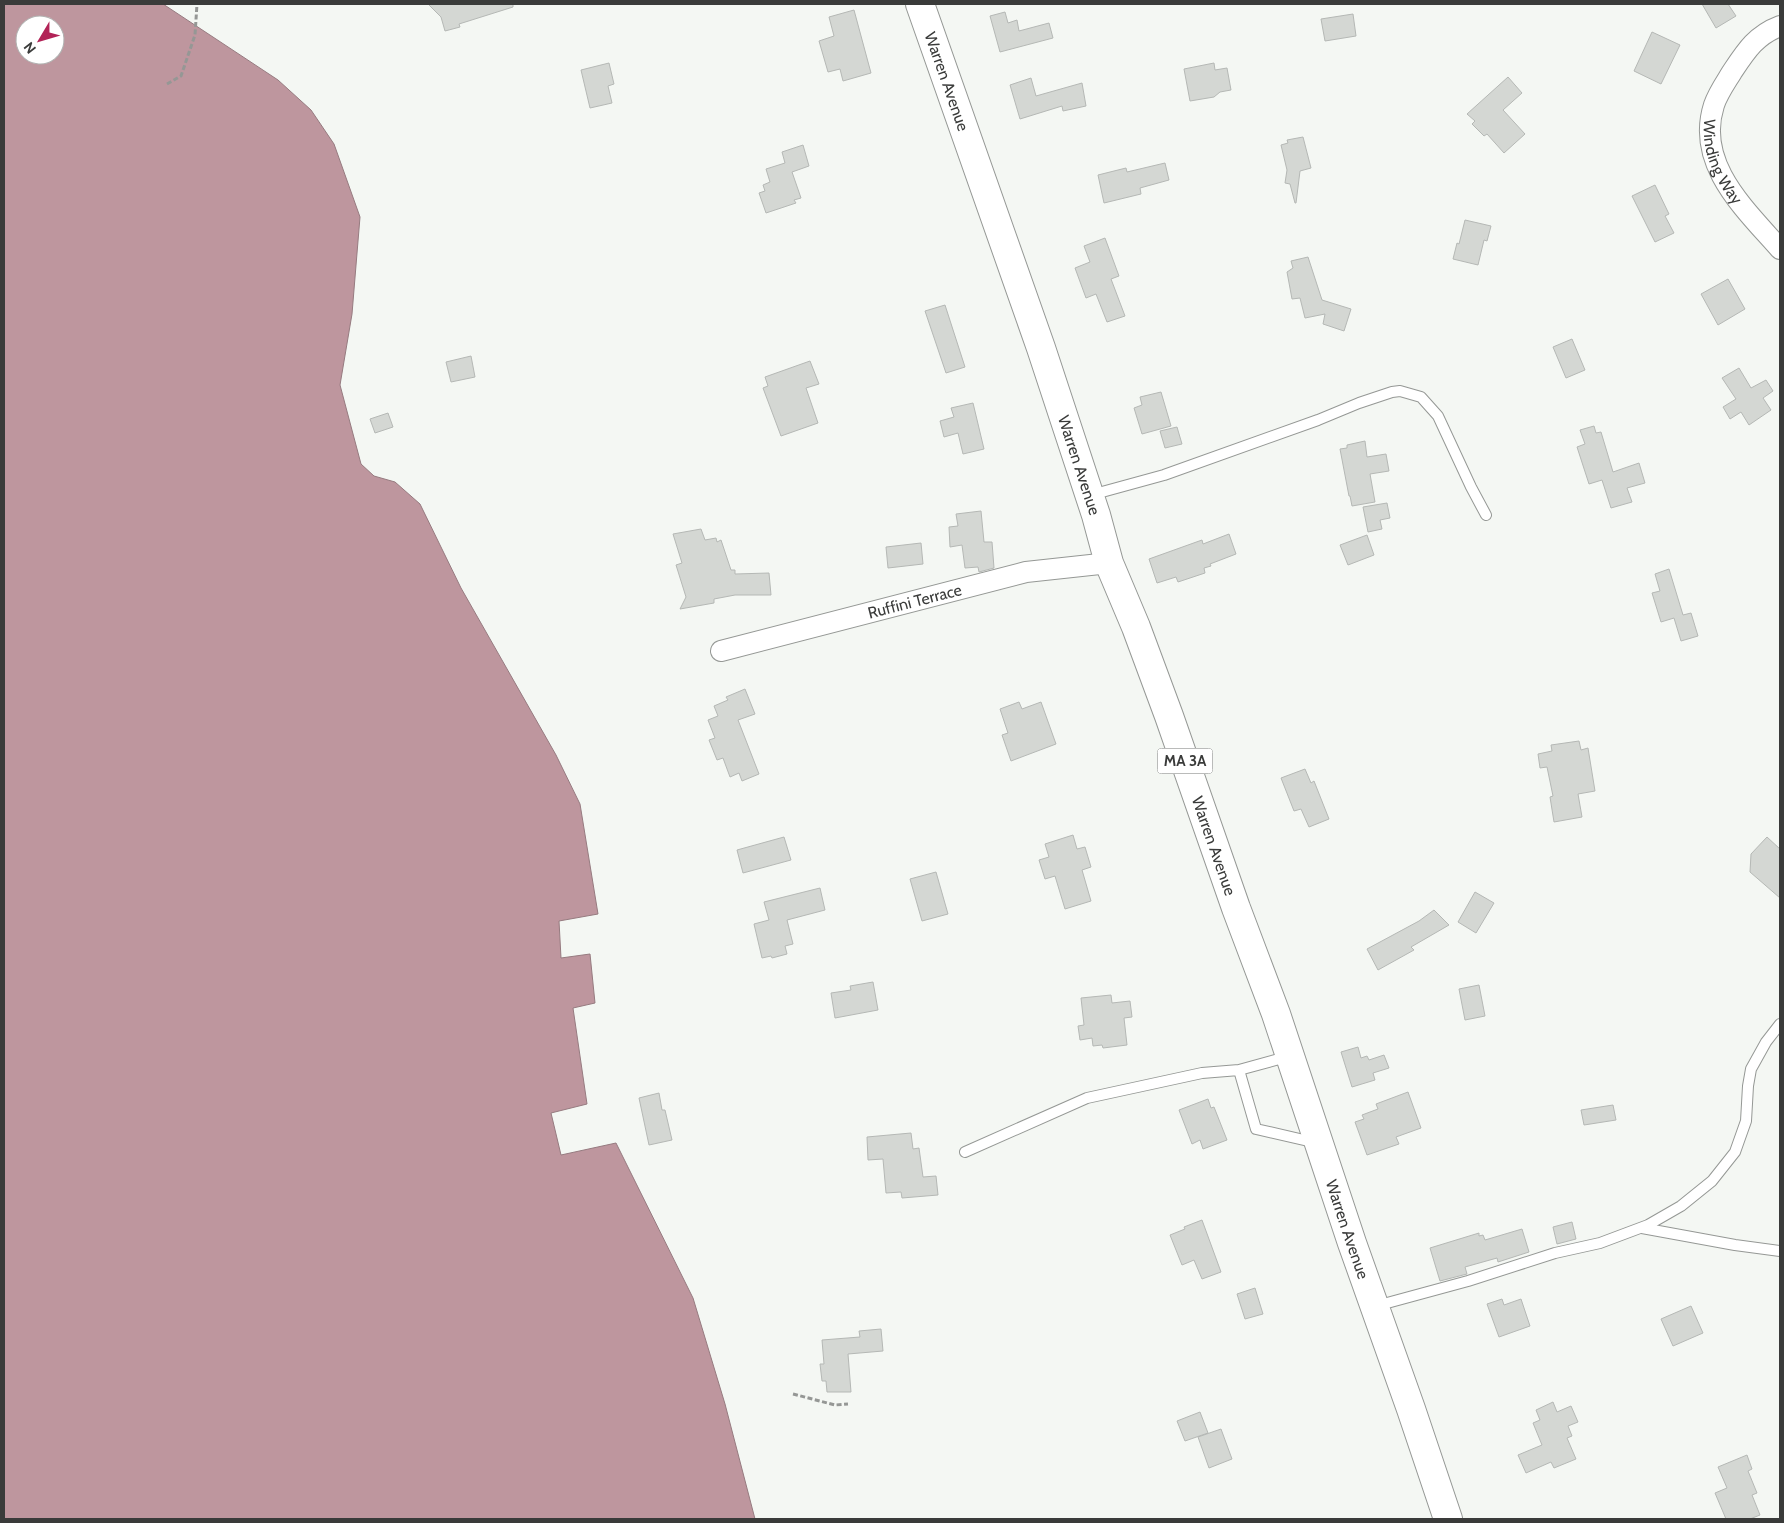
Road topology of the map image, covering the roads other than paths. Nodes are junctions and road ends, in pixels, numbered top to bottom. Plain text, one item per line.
1 (920, 4) edge
2 (1780, 26) edge
3 (1780, 249) edge
4 (1089, 496) junction
5 (1486, 515) dead end
6 (1109, 563) junction
7 (721, 652) dead end
8 (1780, 1024) edge
9 (1291, 1056) junction
10 (1239, 1070) junction
11 (1319, 1143) junction
12 (964, 1152) dead end
13 (1642, 1228) junction
14 (1780, 1251) edge
15 (1375, 1306) junction
16 (1448, 1519) edge

1 - 4 main road, Warren Avenue / MA 3A
2 - 3 street, Winding Way
4 - 5 lane
4 - 6 main road, Warren Avenue / MA 3A
6 - 7 street, Ruffini Terrace
6 - 9 main road, Warren Avenue / MA 3A
8 - 13 lane
9 - 10 lane
9 - 11 main road, Warren Avenue / MA 3A
10 - 11 lane
10 - 12 lane
11 - 15 main road, Warren Avenue / MA 3A
13 - 14 lane
13 - 15 lane
15 - 16 main road, Warren Avenue / MA 3A

